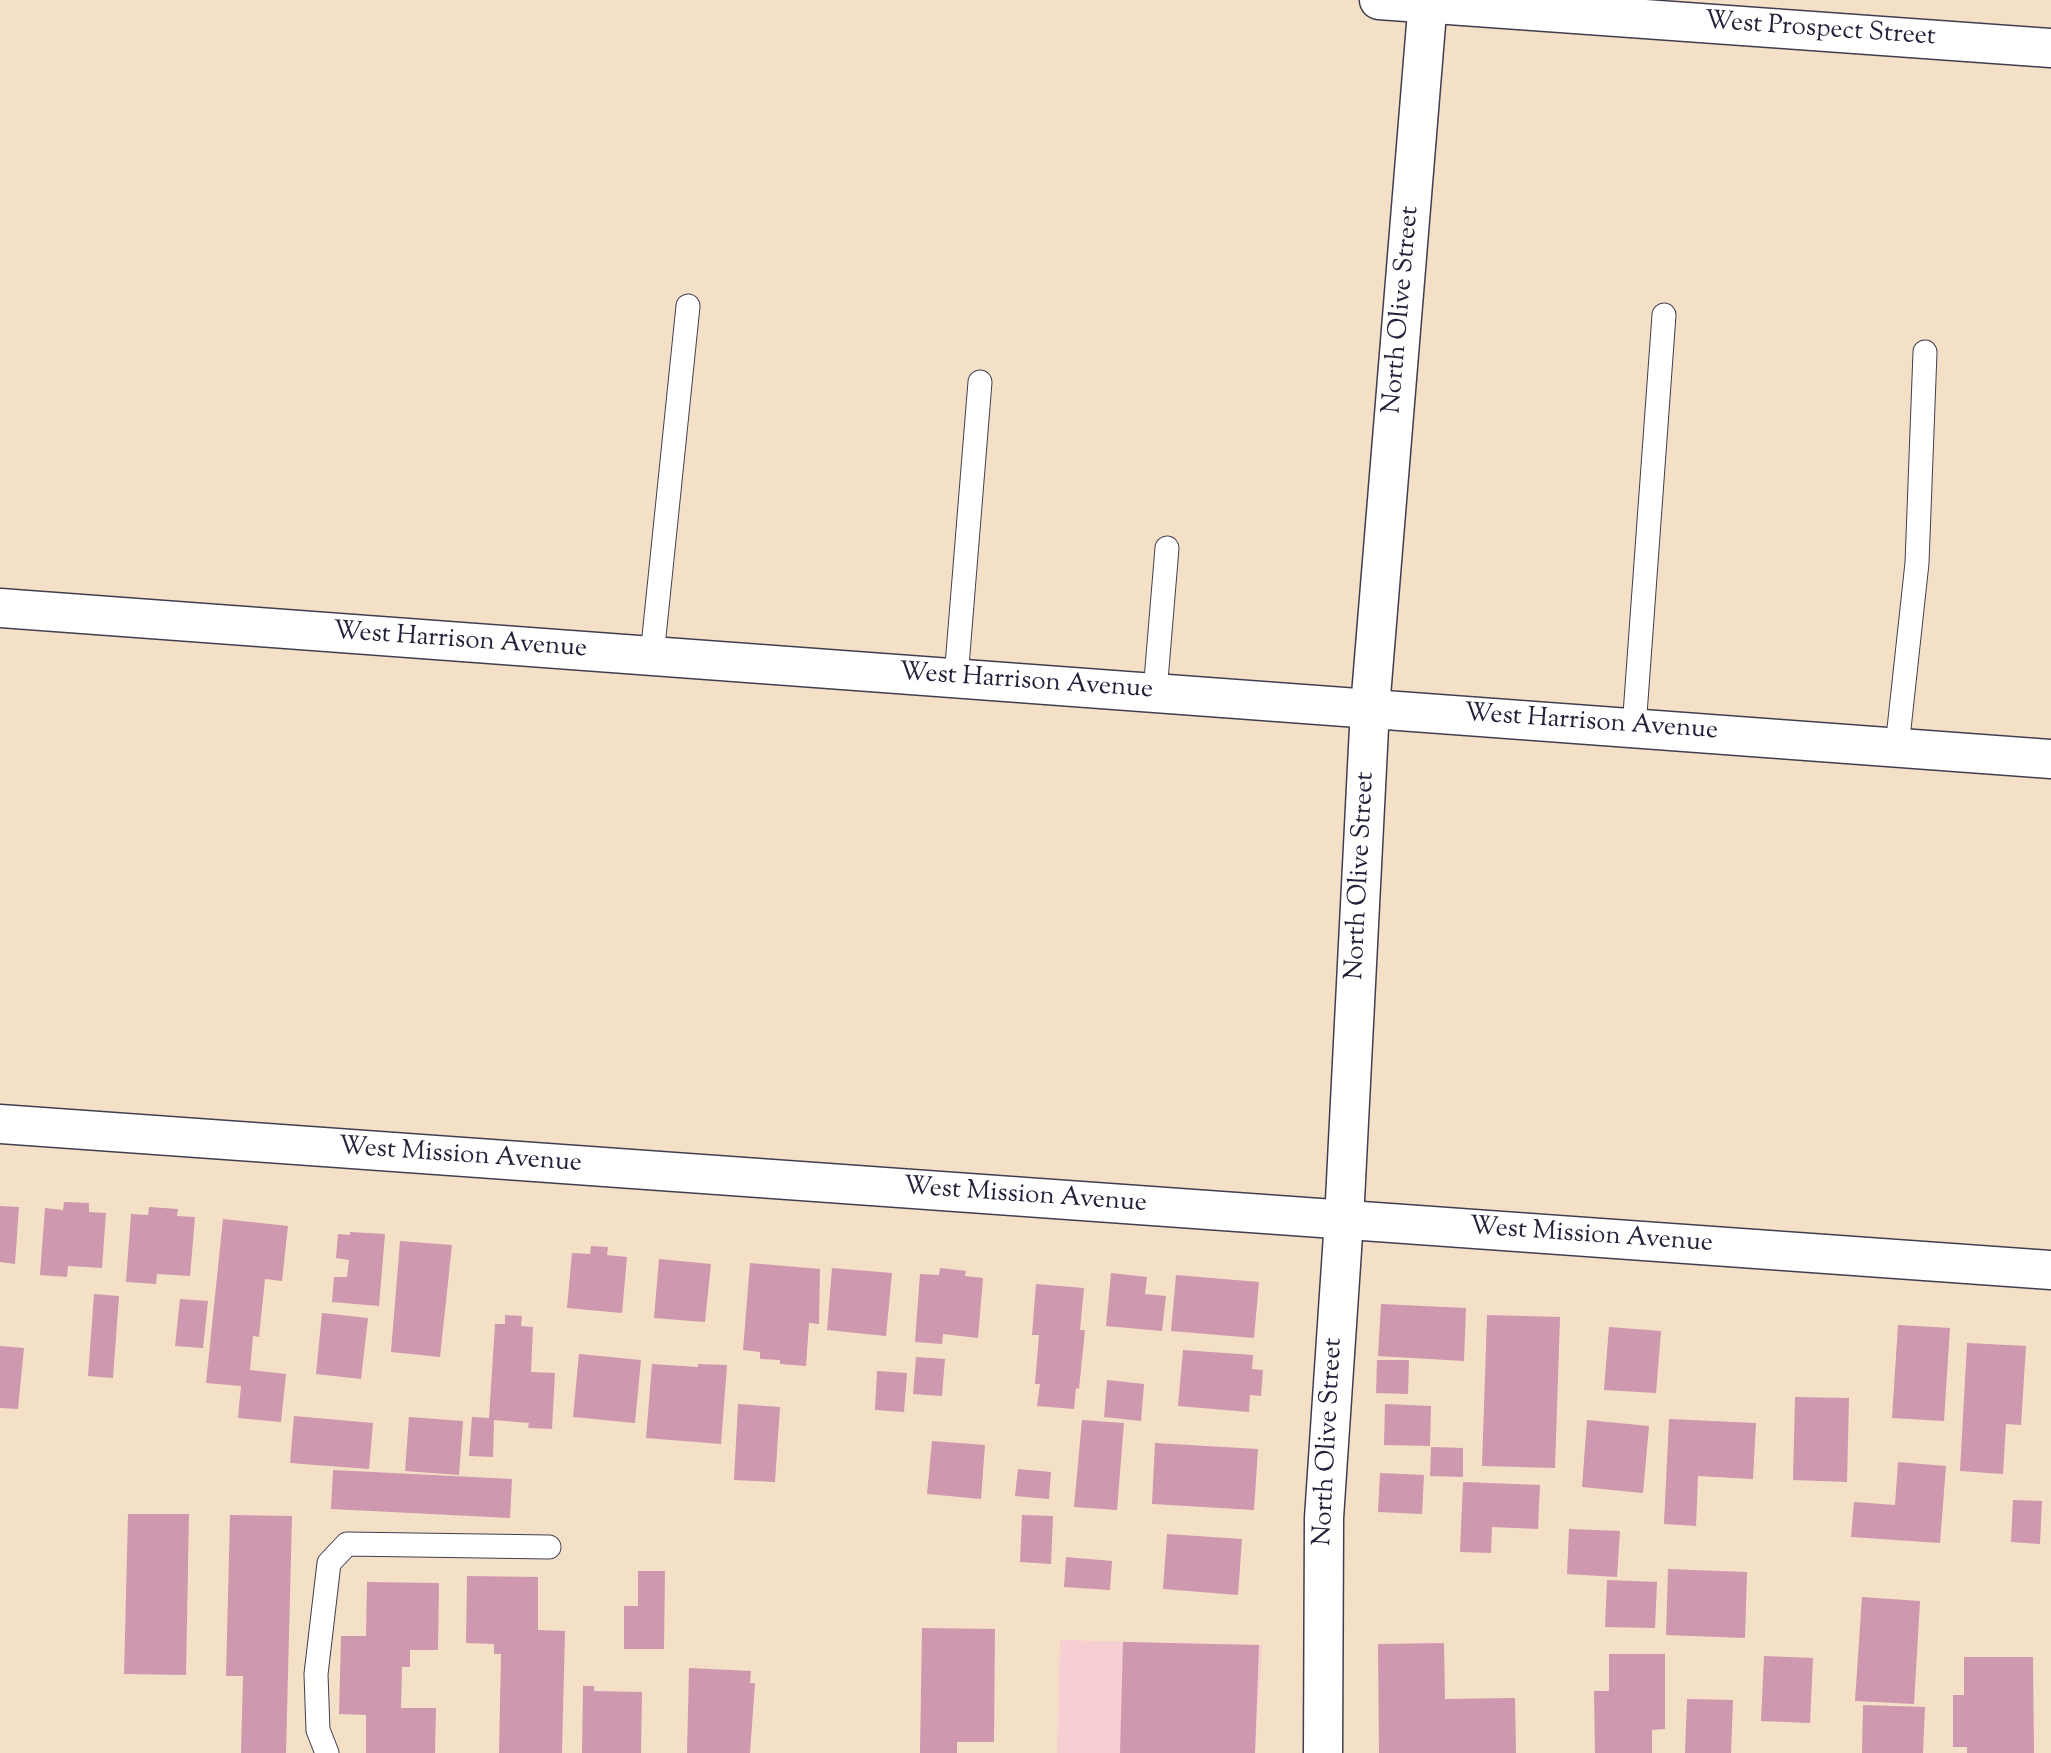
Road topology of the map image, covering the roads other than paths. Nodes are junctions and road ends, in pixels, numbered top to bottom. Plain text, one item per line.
1 (1379, 0) edge
2 (1428, 2) edge
3 (2051, 48) edge
4 (688, 306) dead end
5 (1664, 315) dead end
6 (1925, 352) dead end
7 (980, 382) dead end
8 (1167, 548) dead end
9 (0, 608) edge
10 (653, 656) junction
11 (956, 678) junction
12 (1155, 692) junction
13 (1370, 708) junction
14 (1634, 728) junction
15 (1897, 747) junction
16 (2051, 759) edge
17 (0, 1124) edge
18 (1344, 1220) junction
19 (2051, 1270) edge
20 (549, 1547) dead end
21 (327, 1753) edge
22 (1323, 1753) edge

1 - 2 street, West Prospect Street
2 - 3 street, West Prospect Street
2 - 13 street, North Olive Street
4 - 10 lane
5 - 14 lane
6 - 15 lane
7 - 11 lane
8 - 12 lane
9 - 10 street, West Harrison Avenue
10 - 11 street, West Harrison Avenue
11 - 12 street, West Harrison Avenue
12 - 13 street, West Harrison Avenue
13 - 14 street, West Harrison Avenue
13 - 18 street, North Olive Street
14 - 15 street, West Harrison Avenue
15 - 16 street, West Harrison Avenue
17 - 18 street, West Mission Avenue
18 - 19 street, West Mission Avenue
18 - 22 street, North Olive Street
20 - 21 lane

